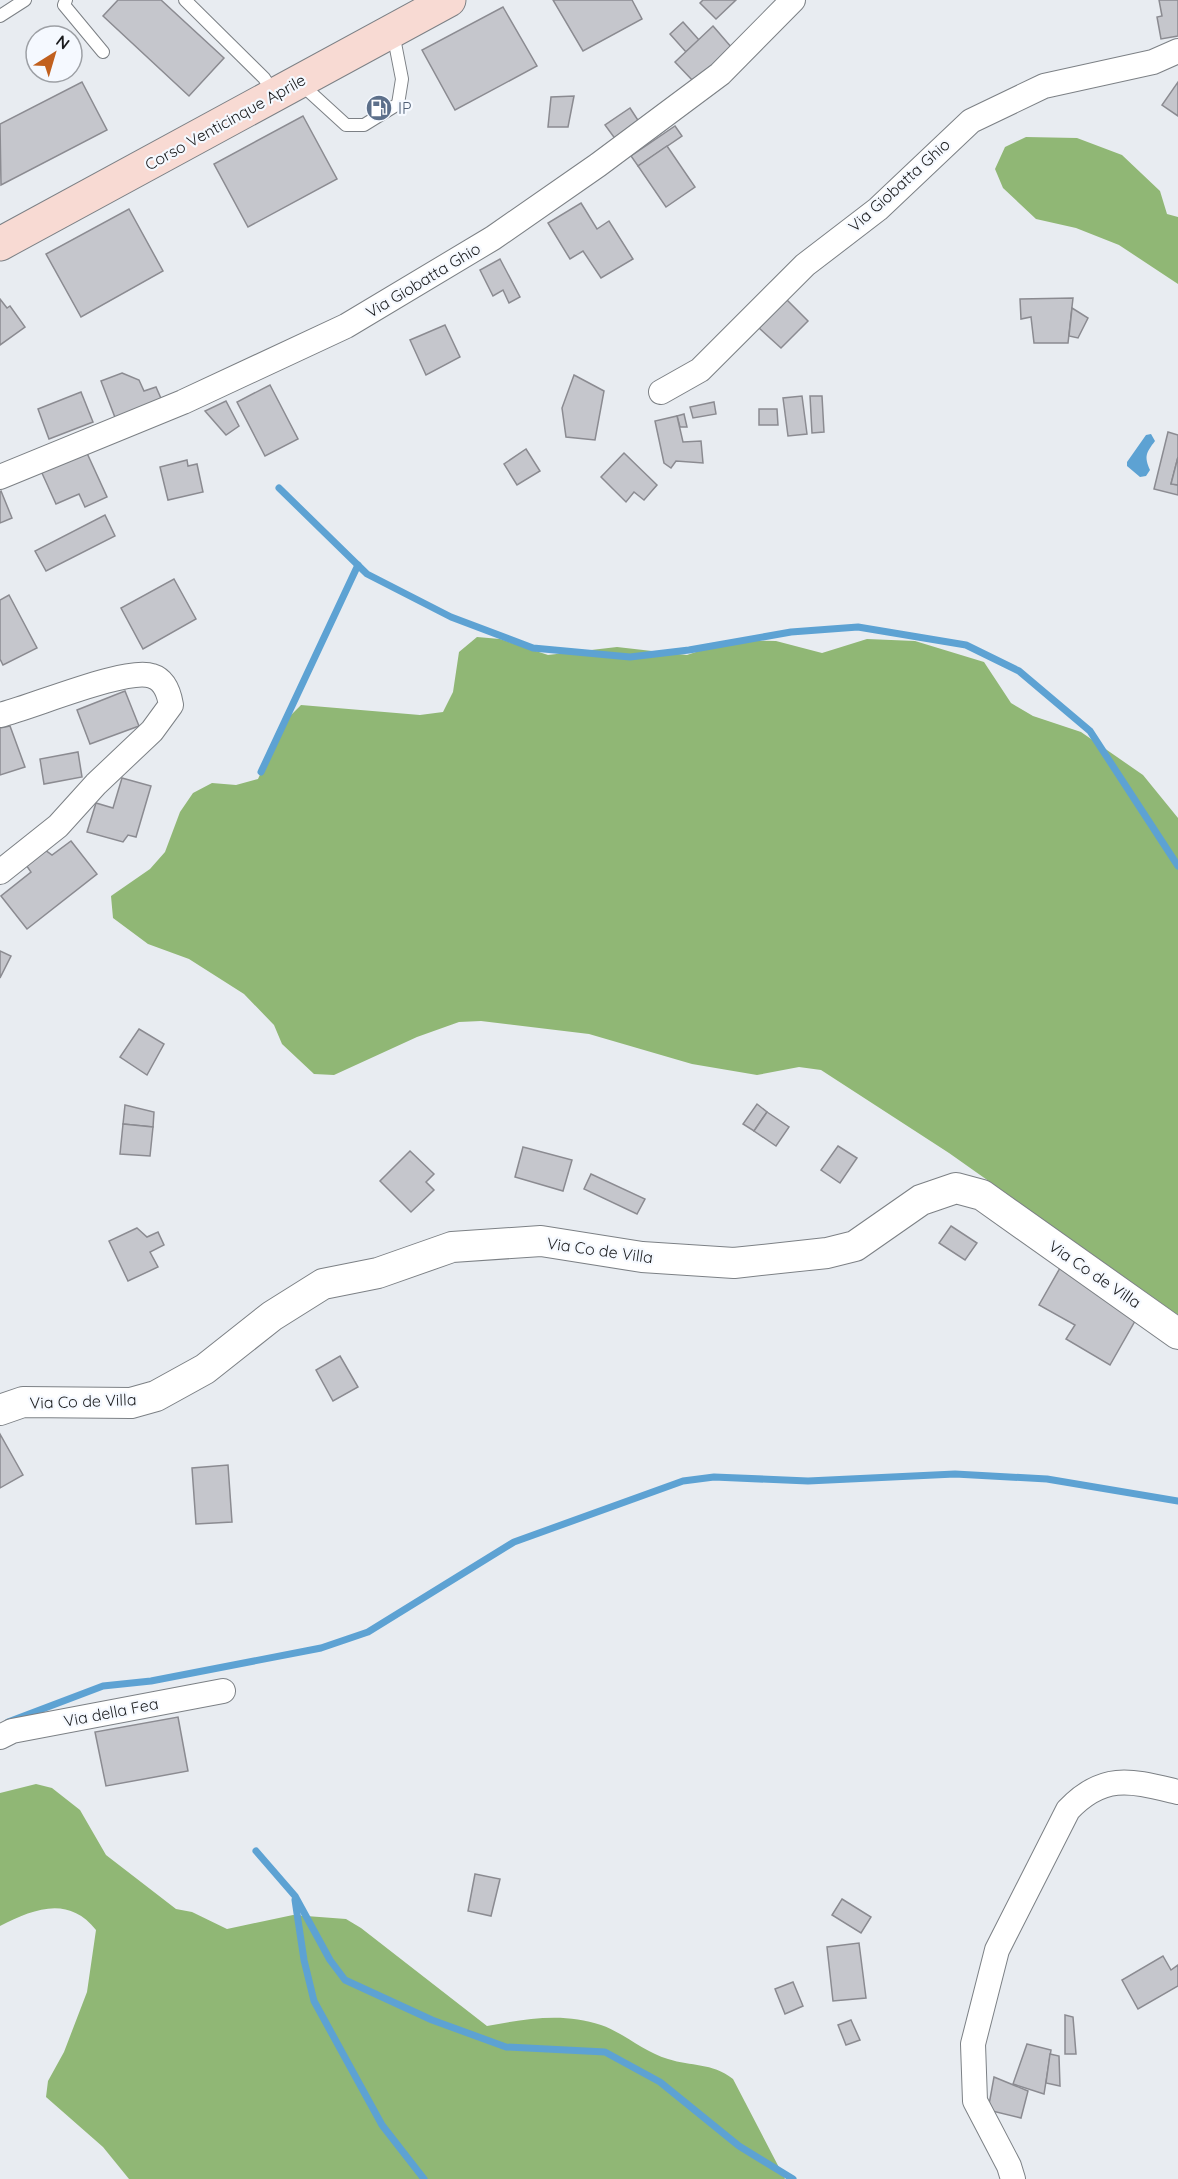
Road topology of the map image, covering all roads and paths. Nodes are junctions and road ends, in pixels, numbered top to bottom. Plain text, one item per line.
1 (25, 0) edge
2 (66, 0) edge
3 (185, 0) edge
4 (449, 0) edge
5 (794, 0) edge
6 (0, 16) edge
7 (392, 31) junction
8 (1178, 51) edge
9 (103, 52) dead end
10 (287, 89) junction
11 (4, 237) edge
12 (661, 392) dead end
13 (0, 477) edge
14 (0, 715) edge
15 (0, 872) edge
16 (1178, 1334) edge
17 (0, 1410) edge
18 (223, 1691) dead end
19 (0, 1737) edge
20 (1178, 1792) edge
21 (1012, 2179) edge

1 - 6 lane
2 - 9 lane
3 - 10 lane
4 - 7 main road, Corso Venticinque Aprile
5 - 13 street, Via Giobatta Ghio
7 - 10 main road, Corso Venticinque Aprile
7 - 10 lane
8 - 12 street, Via Giobatta Ghio
10 - 11 main road, Corso Venticinque Aprile
14 - 15 street
16 - 17 street, Via Co de Villa
18 - 19 street, Via della Fea
20 - 21 street

